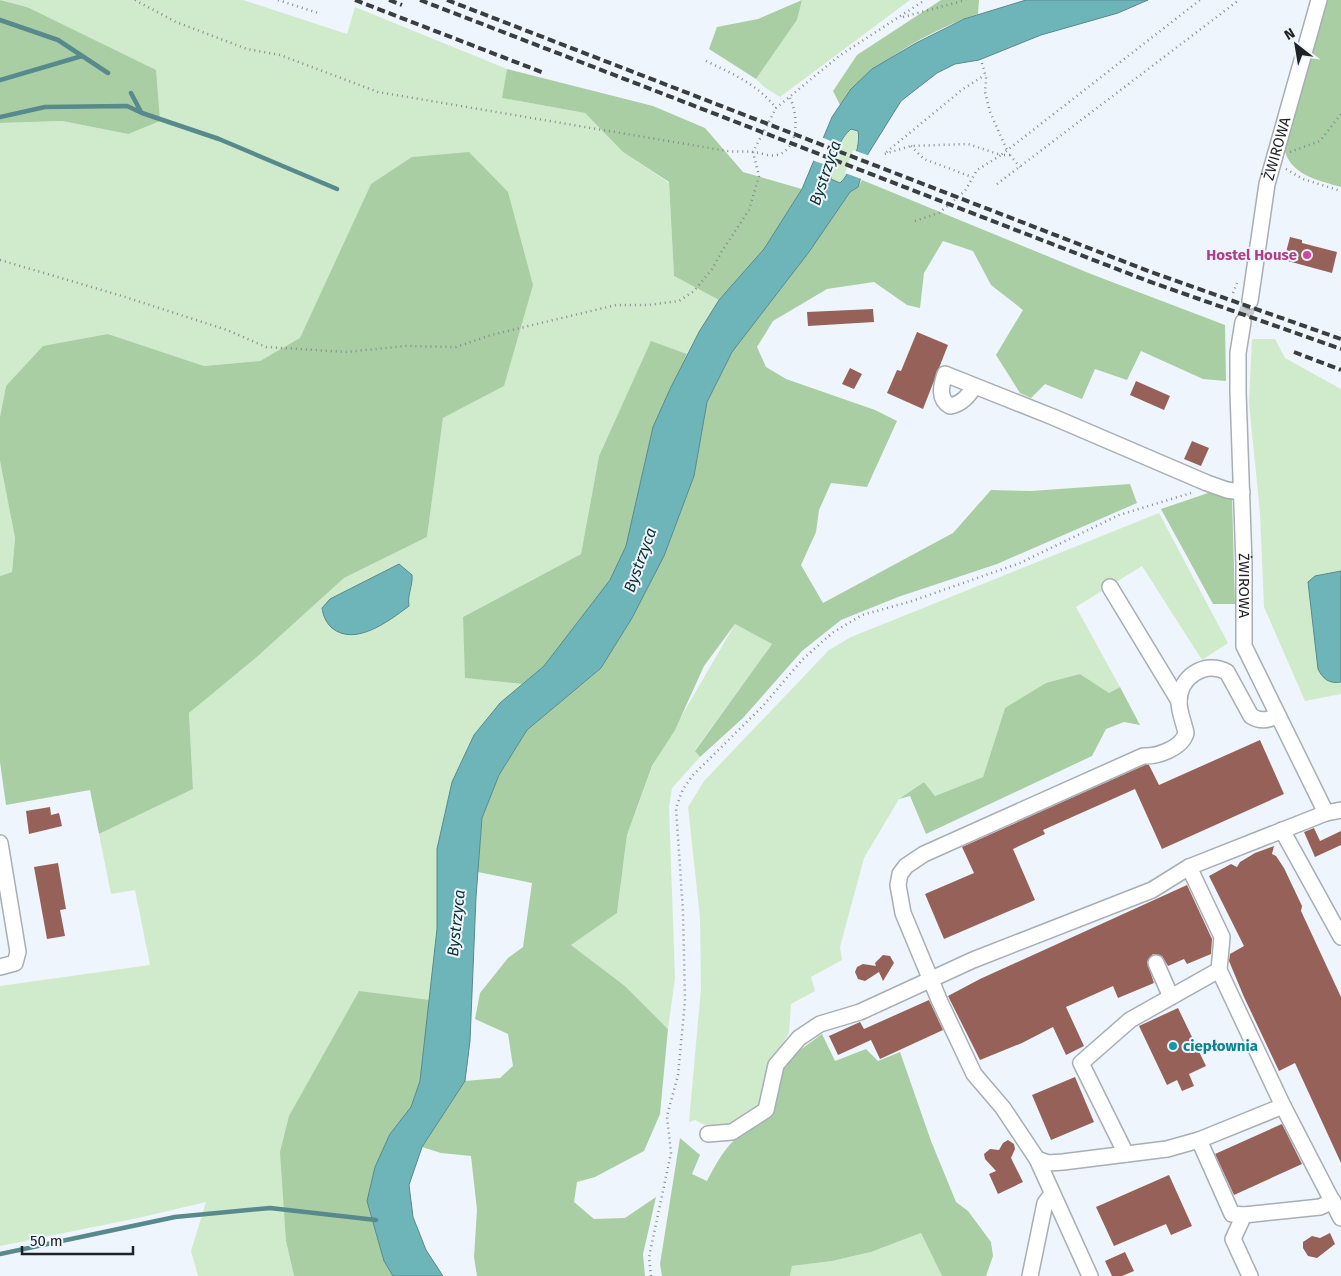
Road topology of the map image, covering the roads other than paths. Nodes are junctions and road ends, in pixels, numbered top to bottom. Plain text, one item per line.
1 (1319, 0) edge
2 (1250, 301) tunnel mouth
3 (1243, 322) tunnel mouth
4 (975, 386) dead end
5 (1242, 492) junction
6 (1110, 587) dead end
7 (1179, 701) junction
8 (1278, 716) junction
9 (1341, 810) edge
10 (1326, 813) junction
11 (1282, 830) junction
12 (0, 843) edge
13 (1188, 867) junction
14 (1337, 924) edge
15 (1341, 937) edge
16 (1156, 963) dead end
17 (0, 968) edge
18 (1219, 970) junction
19 (930, 979) junction
20 (1171, 997) junction
21 (1283, 1106) junction
22 (708, 1134) dead end
23 (1199, 1140) junction
24 (1126, 1154) junction
25 (1036, 1160) junction
26 (1052, 1194) junction
27 (1333, 1201) junction
28 (1244, 1215) junction
29 (1341, 1218) edge
30 (1030, 1276) edge
31 (1090, 1276) edge
32 (1250, 1276) edge

1 - 2 street, ŻWIROWA
3 - 5 street, ŻWIROWA
4 - 5 street
5 - 8 street, ŻWIROWA
6 - 7 street
7 - 8 street
7 - 19 street
8 - 10 street, ŻWIROWA
9 - 10 street
10 - 11 street
11 - 13 street
11 - 14 street
12 - 17 street
13 - 18 street
13 - 19 street
14 - 15 street
16 - 20 street
18 - 20 street
18 - 21 street
19 - 22 street
19 - 25 street
20 - 24 street
21 - 23 street
21 - 27 street
23 - 24 street
23 - 28 street
24 - 25 street
25 - 26 street
26 - 30 street
26 - 31 street
27 - 28 street
27 - 29 street
28 - 32 street

